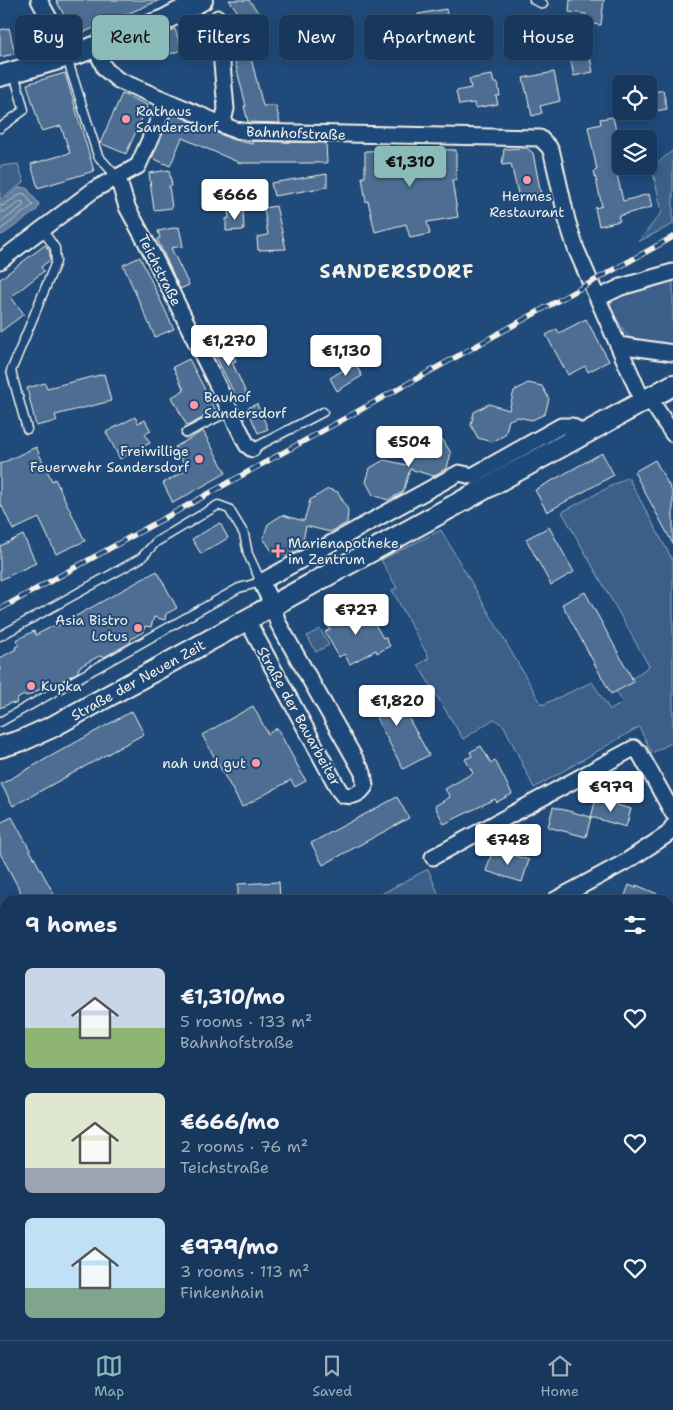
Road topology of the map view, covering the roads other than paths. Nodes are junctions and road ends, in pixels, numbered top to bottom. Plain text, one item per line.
1 (39, 0) edge
2 (202, 0) edge
3 (534, 0) edge
4 (543, 4) dead end
5 (47, 15) edge
6 (169, 17) edge
7 (60, 60) edge
8 (68, 60) edge
9 (101, 60) edge
10 (222, 60) edge
11 (7, 75) edge
12 (167, 101) junction
13 (222, 125) junction
14 (0, 128) edge
15 (118, 178) junction
16 (42, 229) junction
17 (0, 261) edge
18 (673, 272) edge
19 (598, 298) junction
20 (618, 345) junction
21 (673, 353) edge
22 (673, 384) edge
23 (646, 400) junction
24 (230, 411) junction
25 (323, 412) dead end
26 (27, 428) dead end
27 (186, 433) dead end
28 (673, 434) edge
29 (252, 449) joint
30 (474, 485) junction
31 (373, 521) junction
32 (385, 544) junction
33 (261, 582) junction
34 (273, 606) junction
35 (247, 620) junction
36 (0, 636) edge
37 (0, 722) edge
38 (3, 744) edge
39 (671, 805) edge
40 (673, 826) edge
41 (433, 857) dead end
42 (564, 895) edge

1 - 5 street
2 - 6 street
3 - 4 lane
7 - 11 street
8 - 15 lane, Teichstraße
9 - 12 street, Bahnhofstraße
10 - 13 street
11 - 14 lane
12 - 13 street, Bahnhofstraße
12 - 15 street
13 - 19 street, Bahnhofstraße
15 - 16 street
15 - 24 street, Teichstraße
16 - 17 street
16 - 26 lane
18 - 19 street
19 - 20 street, Bahnhofstraße
20 - 21 street
20 - 23 street, Bahnhofstraße
22 - 23 street, Straße der Neuen Zeit
23 - 28 street, Bahnhofstraße
23 - 30 street, Straße der Neuen Zeit
24 - 27 lane
24 - 29 street, Teichstraße
25 - 29 lane, Teichstraße
30 - 31 street, Straße der Neuen Zeit
30 - 32 street, Straße der Neuen Zeit
31 - 32 street
31 - 33 street, Straße der Neuen Zeit
32 - 34 street, Straße der Neuen Zeit
33 - 34 street
33 - 36 lane
33 - 37 lane
34 - 35 street, Straße der Neuen Zeit
34 - 35 street, Straße der Bauarbeiter
35 - 38 street, Straße der Neuen Zeit
39 - 41 street
40 - 42 street

